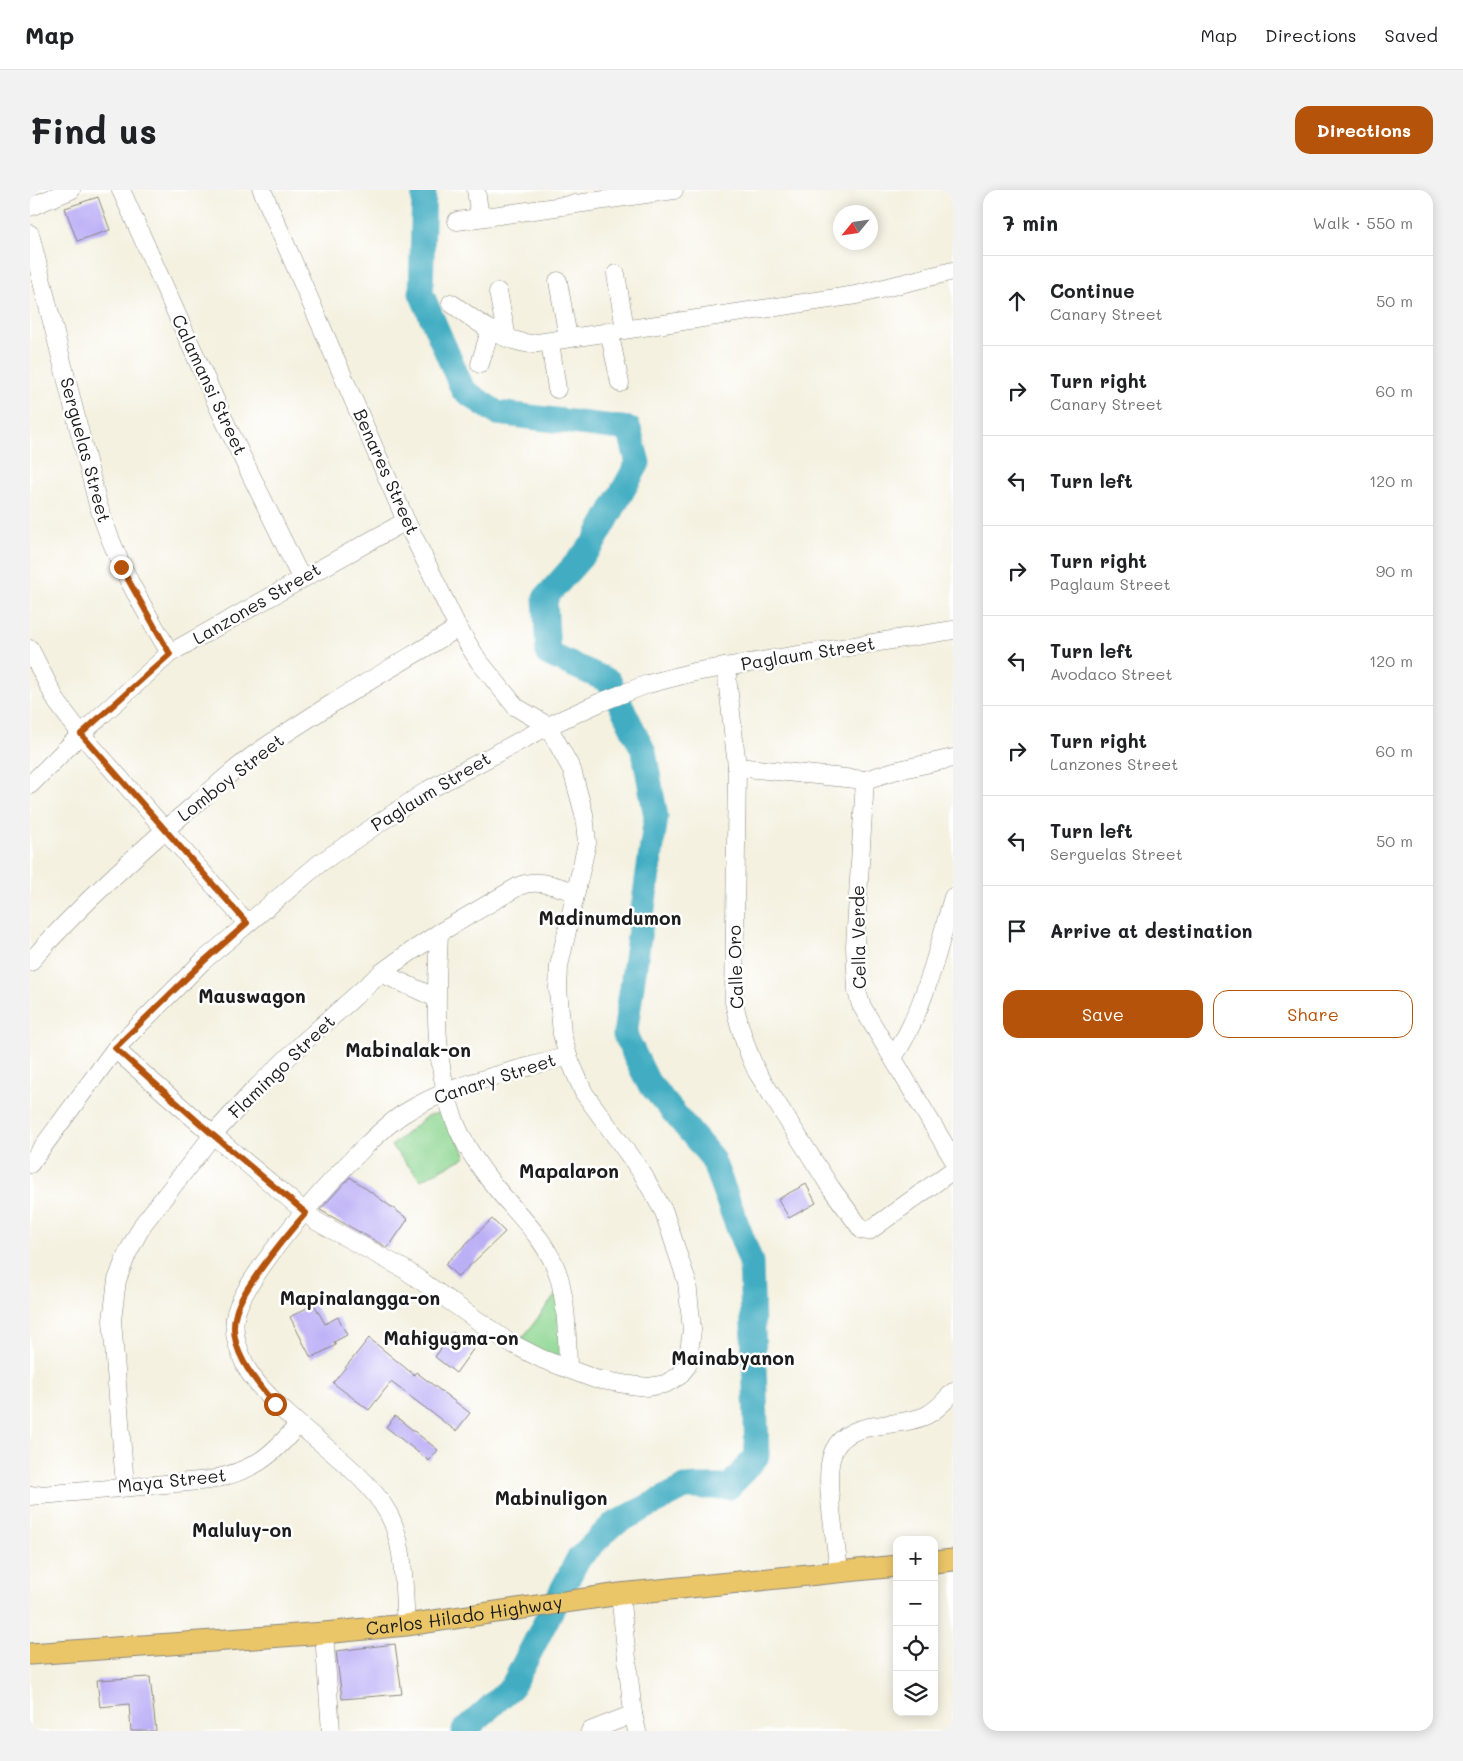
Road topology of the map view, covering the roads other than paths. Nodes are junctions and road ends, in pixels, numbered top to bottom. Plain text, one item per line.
1 (71, 190) edge
2 (121, 190) edge
3 (262, 190) edge
4 (476, 190) edge
5 (674, 190) edge
6 (30, 207) edge
7 (480, 217) junction
8 (457, 221) dead end
9 (30, 234) edge
10 (953, 271) edge
11 (616, 274) dead end
12 (558, 281) dead end
13 (498, 292) dead end
14 (451, 303) dead end
15 (617, 330) junction
16 (490, 331) junction
17 (508, 338) junction
18 (568, 338) junction
19 (550, 342) junction
20 (480, 364) dead end
21 (620, 383) dead end
22 (557, 389) dead end
23 (406, 520) junction
24 (301, 578) junction
25 (458, 628) junction
26 (953, 630) edge
27 (30, 649) edge
28 (170, 654) junction
29 (726, 668) junction
30 (548, 726) junction
31 (81, 734) junction
32 (953, 758) edge
33 (737, 767) junction
34 (865, 780) junction
35 (30, 785) edge
36 (164, 830) junction
37 (576, 892) junction
38 (953, 897) edge
39 (247, 923) junction
40 (439, 933) junction
41 (30, 962) edge
42 (381, 973) junction
43 (436, 998) junction
44 (115, 1048) junction
45 (568, 1056) junction
46 (894, 1056) junction
47 (446, 1092) junction
48 (213, 1135) junction
49 (953, 1159) edge
50 (30, 1164) edge
51 (953, 1170) edge
52 (306, 1213) junction
53 (568, 1367) junction
54 (953, 1392) edge
55 (297, 1426) junction
56 (125, 1486) junction
57 (30, 1496) edge
58 (953, 1560) edge
59 (938, 1562) edge
60 (893, 1566) edge
61 (838, 1571) junction
62 (620, 1594) junction
63 (406, 1624) junction
64 (324, 1633) junction
65 (30, 1654) edge
66 (635, 1723) edge
67 (331, 1731) edge
68 (590, 1731) edge

1 - 6 street
2 - 24 street, Calamansi Street
3 - 23 street, Benares Street
4 - 7 street
5 - 7 street
7 - 8 street
9 - 28 street, Serguelas Street
10 - 15 street
11 - 15 street
12 - 18 street
13 - 17 street
14 - 16 street
15 - 18 street
15 - 21 street
16 - 17 street
16 - 20 street
17 - 19 street
18 - 19 street
19 - 22 street
23 - 24 street, Lanzones Street
23 - 25 street, Benares Street
24 - 28 street, Lanzones Street
25 - 30 street, Benares Street
25 - 36 street, Lomboy Street
26 - 29 street, Paglaum Street
27 - 31 street
28 - 31 street, Lanzones Street
29 - 30 street, Paglaum Street
29 - 33 street, Calle Oro
30 - 37 street
30 - 39 street, Paglaum Street
31 - 35 street, Lanzones Street
31 - 36 street
32 - 34 street
33 - 34 street
33 - 51 street, Calle Oro
34 - 46 street, Cella Verde
36 - 39 street
36 - 41 street, Lomboy Street
37 - 40 street, Flamingo Street
37 - 45 street
38 - 46 street
39 - 44 street, Paglaum Street
40 - 42 street, Flamingo Street
40 - 43 street
42 - 43 street
42 - 48 street, Flamingo Street
43 - 47 street
44 - 48 street
44 - 50 street, Paglaum Street
45 - 47 street, Canary Street
45 - 53 street
46 - 49 street, Cella Verde
47 - 52 street, Canary Street
47 - 53 street
48 - 52 street
48 - 56 street, Flamingo Street
52 - 53 street
52 - 55 street, Canary Street
54 - 61 street
55 - 56 street, Maya Street
55 - 63 street, Canary Street
56 - 57 street, Maya Street
58 - 59 main road
60 - 61 main road, Carlos Hilado Highway
61 - 62 main road, Carlos Hilado Highway
62 - 63 main road, Carlos Hilado Highway
62 - 66 street
63 - 64 main road, Carlos Hilado Highway
64 - 65 main road, Carlos Hilado Highway
64 - 67 street
66 - 68 street

